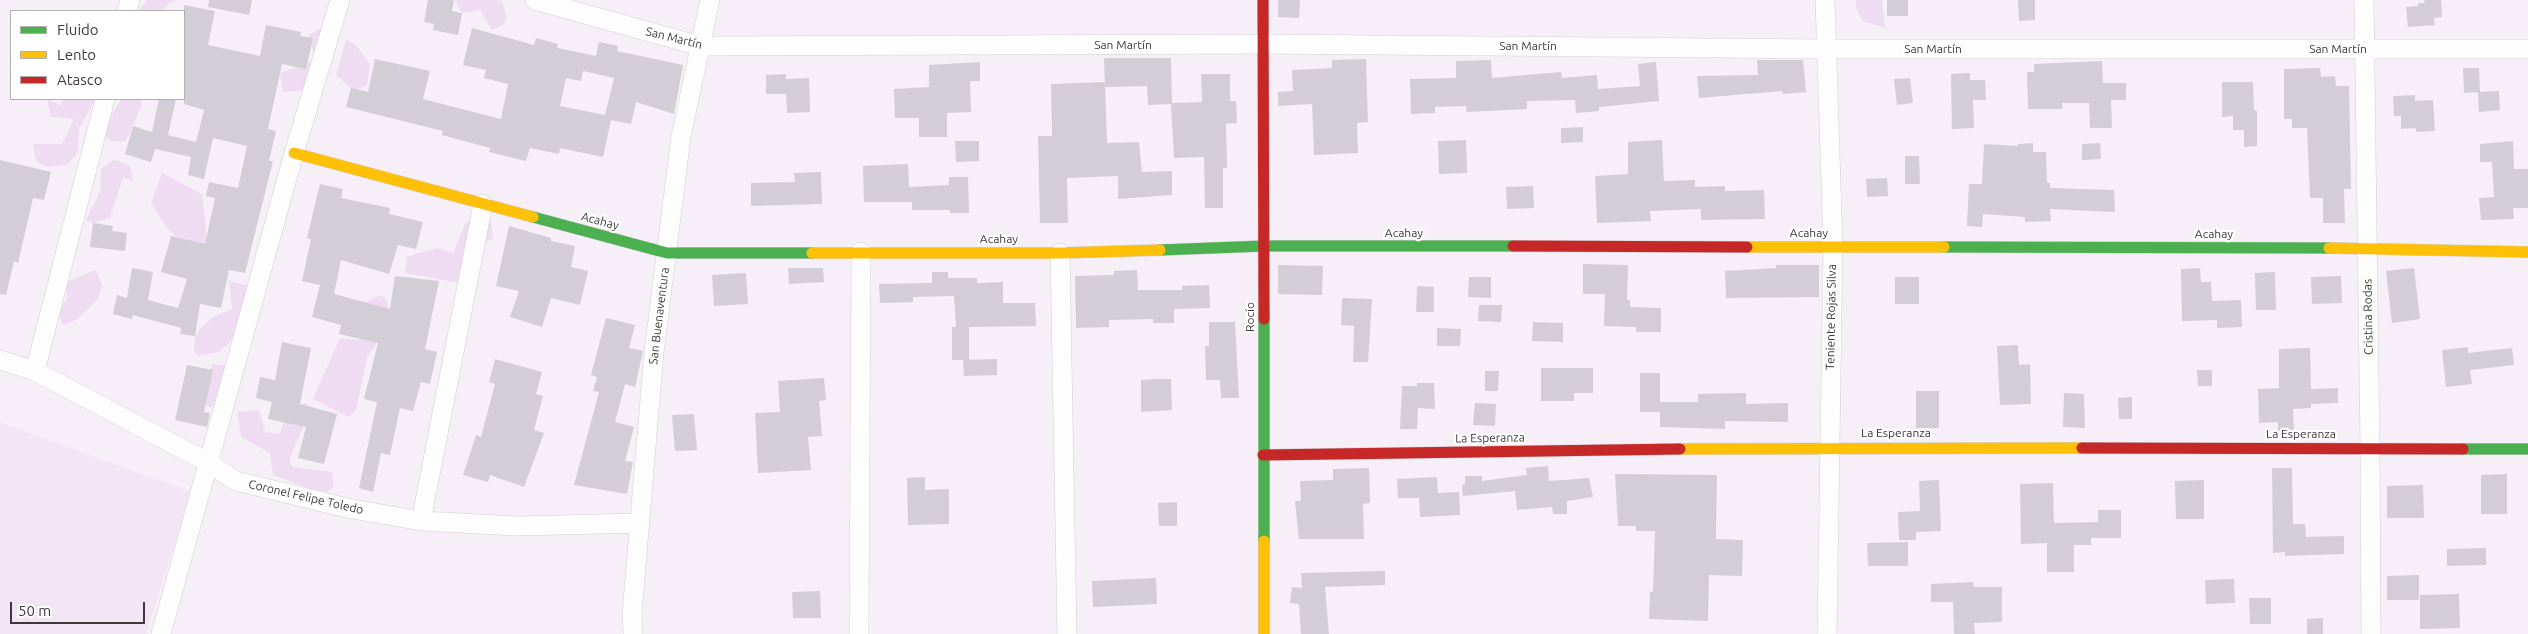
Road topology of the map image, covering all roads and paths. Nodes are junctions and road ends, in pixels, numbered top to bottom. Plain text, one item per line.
1 (340, 0) edge
2 (535, 0) edge
3 (710, 0) edge
4 (1263, 0) edge
5 (1825, 0) edge
6 (2364, 0) edge
7 (1263, 44) junction
8 (700, 46) junction
9 (1825, 49) junction
10 (2364, 49) junction
11 (2528, 49) edge
12 (105, 100) edge
13 (294, 153) junction
14 (483, 204) junction
15 (1264, 246) junction
16 (1833, 246) junction
17 (2366, 248) junction
18 (861, 252) junction
19 (2528, 252) edge
20 (667, 253) junction
21 (1060, 253) junction
22 (0, 360) edge
23 (36, 371) junction
24 (1828, 447) junction
25 (2370, 448) junction
26 (2528, 449) edge
27 (1263, 455) junction
28 (210, 463) junction
29 (421, 521) junction
30 (640, 523) junction
31 (161, 634) edge
32 (633, 634) edge
33 (859, 634) edge
34 (1067, 634) edge
35 (1264, 634) edge
36 (1826, 634) edge
37 (2371, 634) edge

1 - 13 street
2 - 8 street, San Martín
3 - 8 street, San Buenaventura
4 - 7 street, Rocío
5 - 9 street, Teniente Rojas Silva
6 - 10 street, Cristina Rodas
7 - 8 street, San Martín
7 - 9 street, San Martín
7 - 15 street, Rocío
8 - 20 street, San Buenaventura
9 - 10 street, San Martín
9 - 16 street, Teniente Rojas Silva
10 - 11 street, San Martín
10 - 17 street, Cristina Rodas
12 - 23 street
13 - 14 street, Acahay
13 - 28 street
14 - 20 street, Acahay
14 - 29 street
15 - 16 street, Acahay
15 - 21 street, Acahay
15 - 27 street, Rocío
16 - 17 street, Acahay
16 - 24 street, Teniente Rojas Silva
17 - 19 street, Acahay
17 - 25 street, Cristina Rodas
18 - 20 street, Acahay
18 - 21 street, Acahay
18 - 33 street
20 - 30 street, San Buenaventura
21 - 34 street
22 - 23 street, Coronel Felipe Toledo
23 - 28 street, Coronel Felipe Toledo
24 - 25 street, La Esperanza
24 - 27 street, La Esperanza
24 - 36 street, Teniente Rojas Silva
25 - 26 street, La Esperanza
25 - 37 street, Cristina Rodas
27 - 35 street, Rocío
28 - 29 street, Coronel Felipe Toledo
28 - 31 street
29 - 30 street, Coronel Felipe Toledo
30 - 32 street, San Buenaventura

